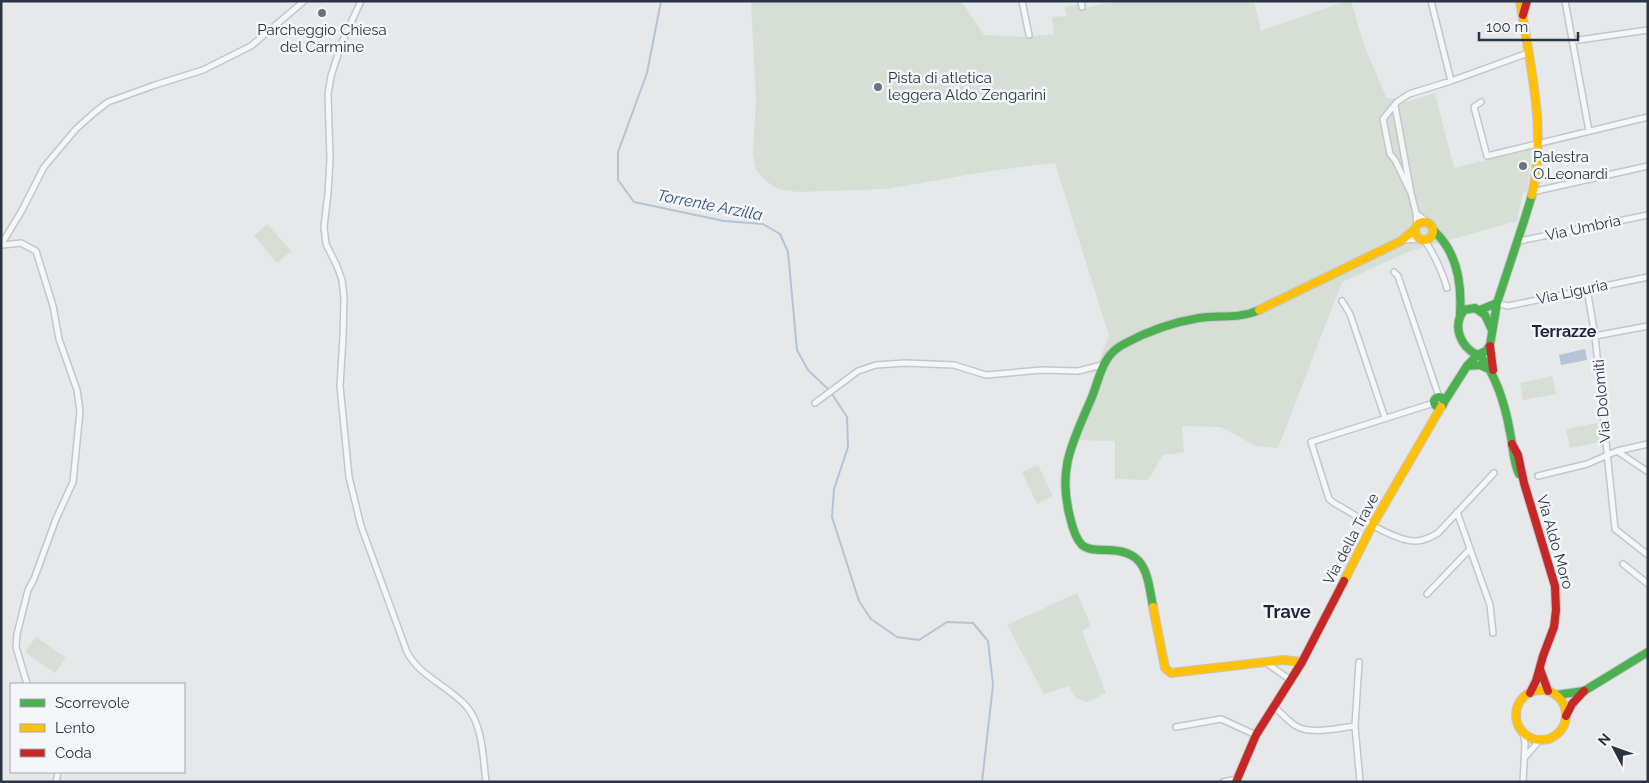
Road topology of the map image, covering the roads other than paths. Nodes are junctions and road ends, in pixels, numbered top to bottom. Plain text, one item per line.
1 (304, 1) edge
2 (361, 1) edge
3 (1022, 1) edge
4 (1431, 1) edge
5 (1520, 1) edge
6 (1527, 1) edge
7 (1565, 1) edge
8 (1523, 16) junction
9 (1648, 30) edge
10 (1029, 35) dead end
11 (1572, 41) junction
12 (1528, 53) junction
13 (1451, 81) junction
14 (1481, 102) dead end
15 (1395, 106) junction
16 (1648, 117) edge
17 (1589, 131) junction
18 (1538, 144) junction
19 (1648, 166) edge
20 (1532, 192) junction
21 (1411, 193) junction
22 (1416, 213) junction
23 (1648, 215) edge
24 (1427, 222) junction
25 (1416, 227) junction
26 (1434, 231) junction
27 (1424, 240) junction
28 (1401, 241) junction
29 (1519, 241) junction
30 (1447, 244) junction
31 (1, 245) edge
32 (1394, 272) dead end
33 (1648, 277) edge
34 (1448, 288) dead end
35 (1587, 289) junction
36 (1462, 296) junction
37 (1342, 301) dead end
38 (1498, 303) junction
39 (1477, 309) junction
40 (1460, 314) junction
41 (1648, 326) edge
42 (1492, 330) junction
43 (1595, 336) junction
44 (1490, 346) junction
45 (1465, 347) junction
46 (1479, 355) junction
47 (1102, 365) junction
48 (1467, 366) junction
49 (1493, 372) junction
50 (1439, 402) junction
51 (815, 403) dead end
52 (1385, 418) junction
53 (1648, 444) edge
54 (1617, 451) junction
55 (1607, 455) junction
56 (1648, 472) edge
57 (1494, 473) dead end
58 (1538, 476) dead end
59 (1457, 512) junction
60 (1373, 524) junction
61 (1470, 549) junction
62 (1648, 555) edge
63 (1623, 564) dead end
64 (1648, 584) edge
65 (1427, 594) dead end
66 (1493, 632) dead end
67 (1648, 652) edge
68 (1648, 658) edge
69 (1265, 662) junction
70 (1302, 662) junction
71 (1359, 662) dead end
72 (1626, 666) junction
73 (1540, 667) junction
74 (1292, 681) junction
75 (27, 683) edge
76 (1584, 691) junction
77 (1530, 693) junction
78 (1552, 693) junction
79 (1275, 707) junction
80 (1566, 716) junction
81 (1355, 726) junction
82 (1176, 727) dead end
83 (1523, 732) junction
84 (1256, 735) junction
85 (1539, 740) junction
86 (1525, 758) junction
87 (486, 782) edge
88 (1223, 782) edge
89 (1236, 782) edge
90 (1360, 782) edge
91 (1523, 782) edge

1 - 31 street
2 - 87 street
3 - 10 street
4 - 13 street
5 - 8 street
6 - 8 street
7 - 11 street
8 - 12 street
9 - 11 street
11 - 17 street
12 - 13 street
12 - 18 street
13 - 15 street
14 - 18 street
15 - 21 street
15 - 21 street
16 - 17 street
17 - 18 street
18 - 20 street
19 - 20 street
20 - 29 street
21 - 22 street
22 - 24 street
22 - 25 street
23 - 29 street, Via Umbria
24 - 25 street
24 - 26 street
25 - 27 street
25 - 28 street
26 - 27 street
26 - 30 street
27 - 28 street
27 - 30 street
27 - 34 street
28 - 47 street
29 - 38 street
30 - 36 street
31 - 75 street
32 - 50 street
33 - 35 street, Via Liguria
35 - 38 street, Via Liguria
35 - 43 street, Via Dolomiti
36 - 39 street
36 - 40 street
37 - 52 street
38 - 39 street
38 - 42 street
39 - 40 street
39 - 42 street
40 - 45 street
41 - 43 street
42 - 44 street
43 - 55 street, Via Dolomiti
44 - 46 street
44 - 49 street, Via Aldo Moro
45 - 46 street
45 - 48 street
46 - 48 street
46 - 49 street, Via Aldo Moro
47 - 51 street
47 - 69 street
48 - 49 street
48 - 50 street
49 - 73 street, Via Aldo Moro
50 - 52 street
50 - 60 street, Via della Trave
52 - 60 street
53 - 54 street
54 - 55 street
54 - 56 street
55 - 58 street
55 - 62 street, Via Dolomiti
57 - 59 street
59 - 60 street
59 - 61 street
60 - 70 street, Via della Trave
61 - 65 street
61 - 66 street
63 - 64 street
67 - 72 street
68 - 72 street
69 - 70 street
69 - 74 street
70 - 74 street, Via della Trave
71 - 81 street
72 - 76 street
73 - 77 street, Via Aldo Moro
73 - 78 street
74 - 79 street, Via della Trave
76 - 78 street
76 - 80 street
77 - 78 street
77 - 83 street, Via Aldo Moro
78 - 80 street
79 - 81 street
79 - 84 street, Via della Trave
80 - 85 street
81 - 90 street
82 - 84 street
83 - 85 street
83 - 86 street, Via Aldo Moro
84 - 89 street, Via della Trave
85 - 86 street
86 - 91 street, Via Aldo Moro
88 - 89 street

